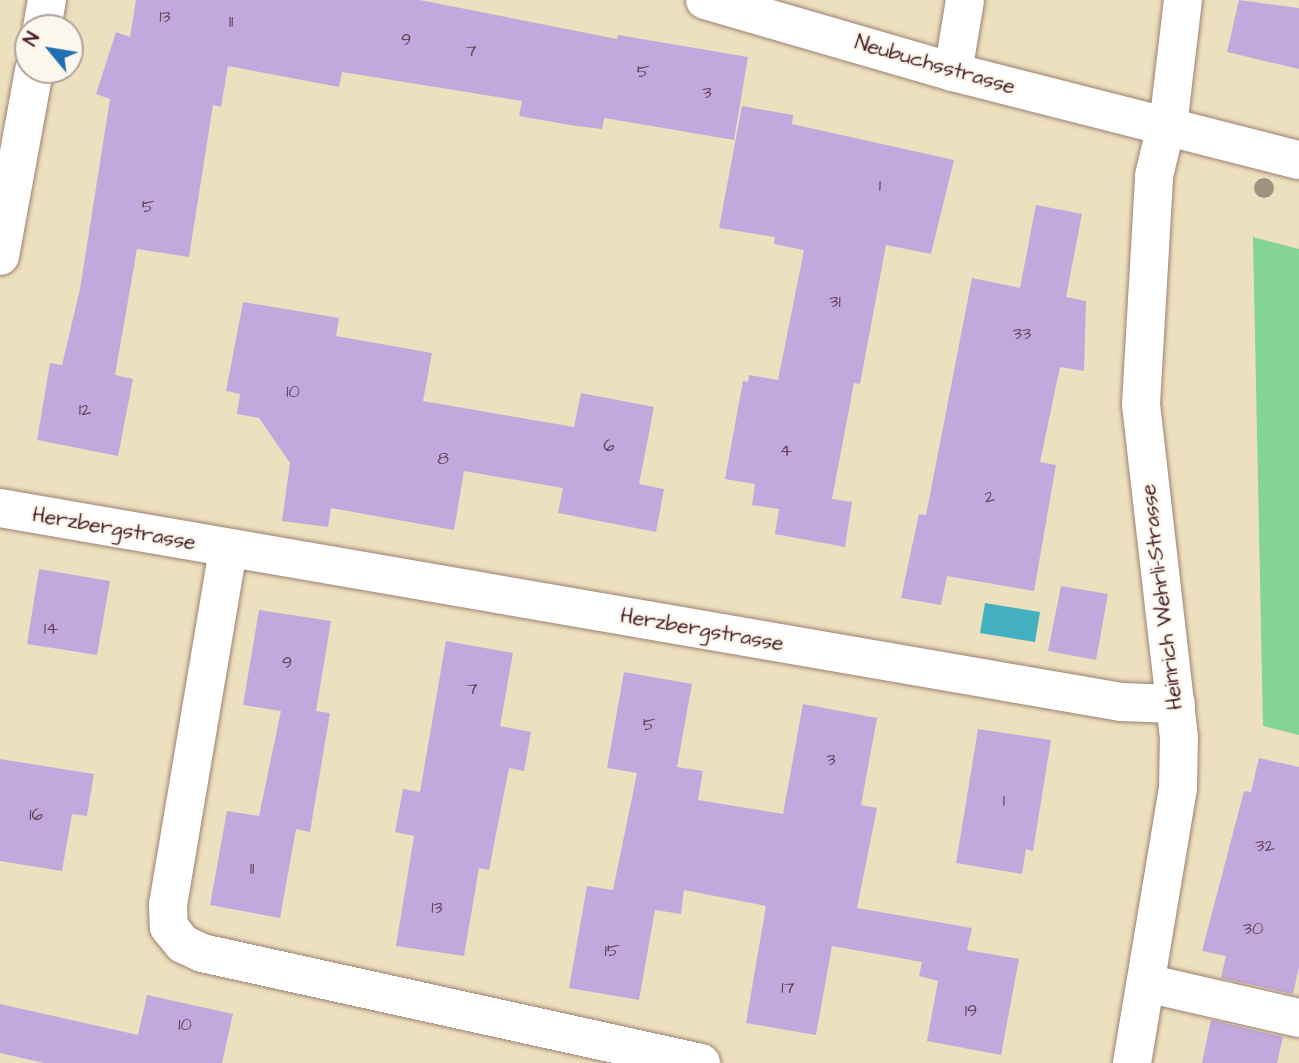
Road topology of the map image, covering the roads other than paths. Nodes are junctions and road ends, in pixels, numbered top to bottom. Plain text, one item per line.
1 (705, 0) edge
2 (965, 0) edge
3 (1182, 0) edge
4 (953, 72) junction
5 (31, 84) edge
6 (1165, 128) junction
7 (1299, 160) edge
8 (0, 256) edge
9 (0, 508) edge
10 (228, 550) junction
11 (1176, 704) junction
12 (1146, 984) junction
13 (1299, 1018) edge
14 (701, 1063) edge
15 (1132, 1063) edge

1 - 4 street, Neubuchsstrasse
2 - 4 street
3 - 6 street, Heinrich Wehrli-Strasse
4 - 6 street, Neubuchsstrasse
5 - 8 street
6 - 7 street, Neubuchsstrasse
6 - 11 street, Heinrich Wehrli-Strasse
9 - 10 street, Herzbergstrasse
10 - 11 street, Herzbergstrasse
10 - 14 street
11 - 12 street, Heinrich Wehrli-Strasse
12 - 13 street
12 - 15 street, Heinrich Wehrli-Strasse

